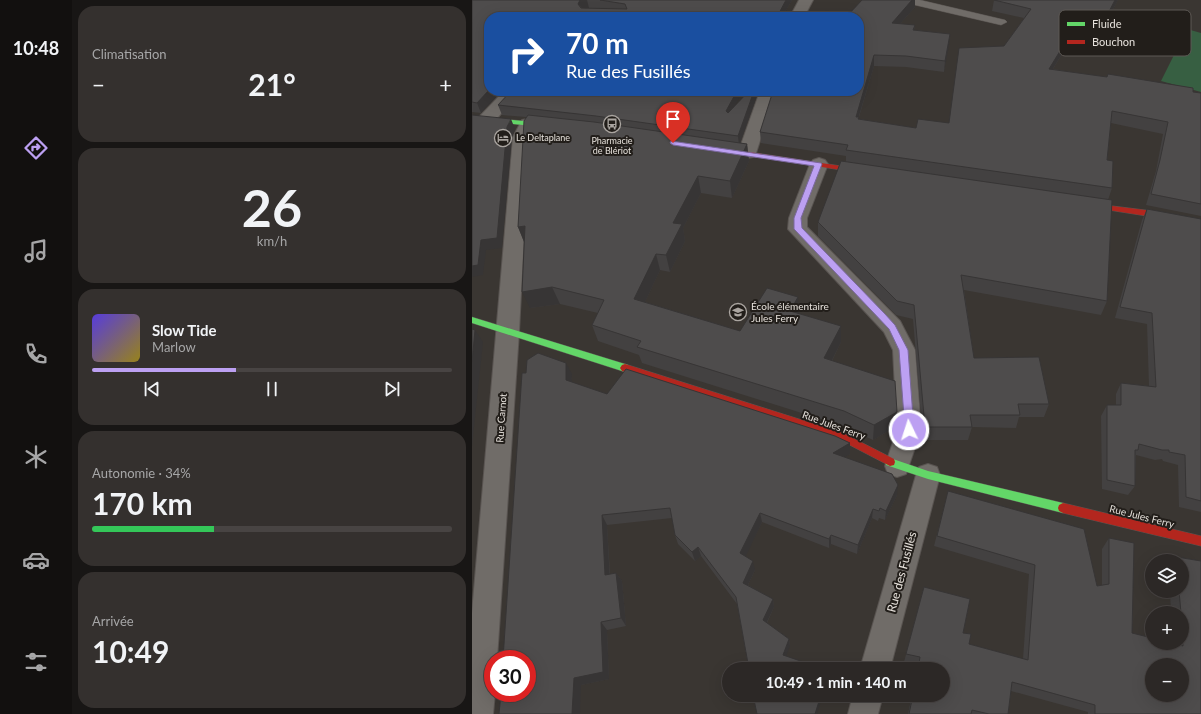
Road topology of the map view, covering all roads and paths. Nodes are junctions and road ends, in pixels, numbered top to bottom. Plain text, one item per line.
1 (806, 0) edge
2 (906, 0) edge
3 (800, 12) edge
4 (1000, 22) dead end
5 (507, 96) edge
6 (766, 96) edge
7 (479, 119) edge
8 (528, 124) junction
9 (564, 128) edge
10 (708, 148) edge
11 (747, 153) junction
12 (819, 164) junction
13 (879, 173) edge
14 (1071, 203) edge
15 (1201, 224) edge
16 (472, 320) edge
17 (508, 332) junction
18 (898, 466) junction
19 (928, 475) junction
20 (1201, 541) edge
21 (877, 662) edge
22 (866, 702) edge
23 (478, 714) edge
24 (863, 714) edge

1 - 3 street
2 - 4 lane
5 - 7 street
6 - 11 street
7 - 8 street
8 - 9 street
8 - 17 street, Rue Carnot
10 - 11 street
11 - 12 street
12 - 13 street
12 - 18 street
14 - 15 street
16 - 17 street, Rue Jules Ferry
17 - 18 street, Rue Jules Ferry
17 - 23 street, Rue Carnot
18 - 19 street, Rue Jules Ferry
19 - 20 street, Rue Jules Ferry
19 - 21 street, Rue des Fusillés
22 - 24 street

